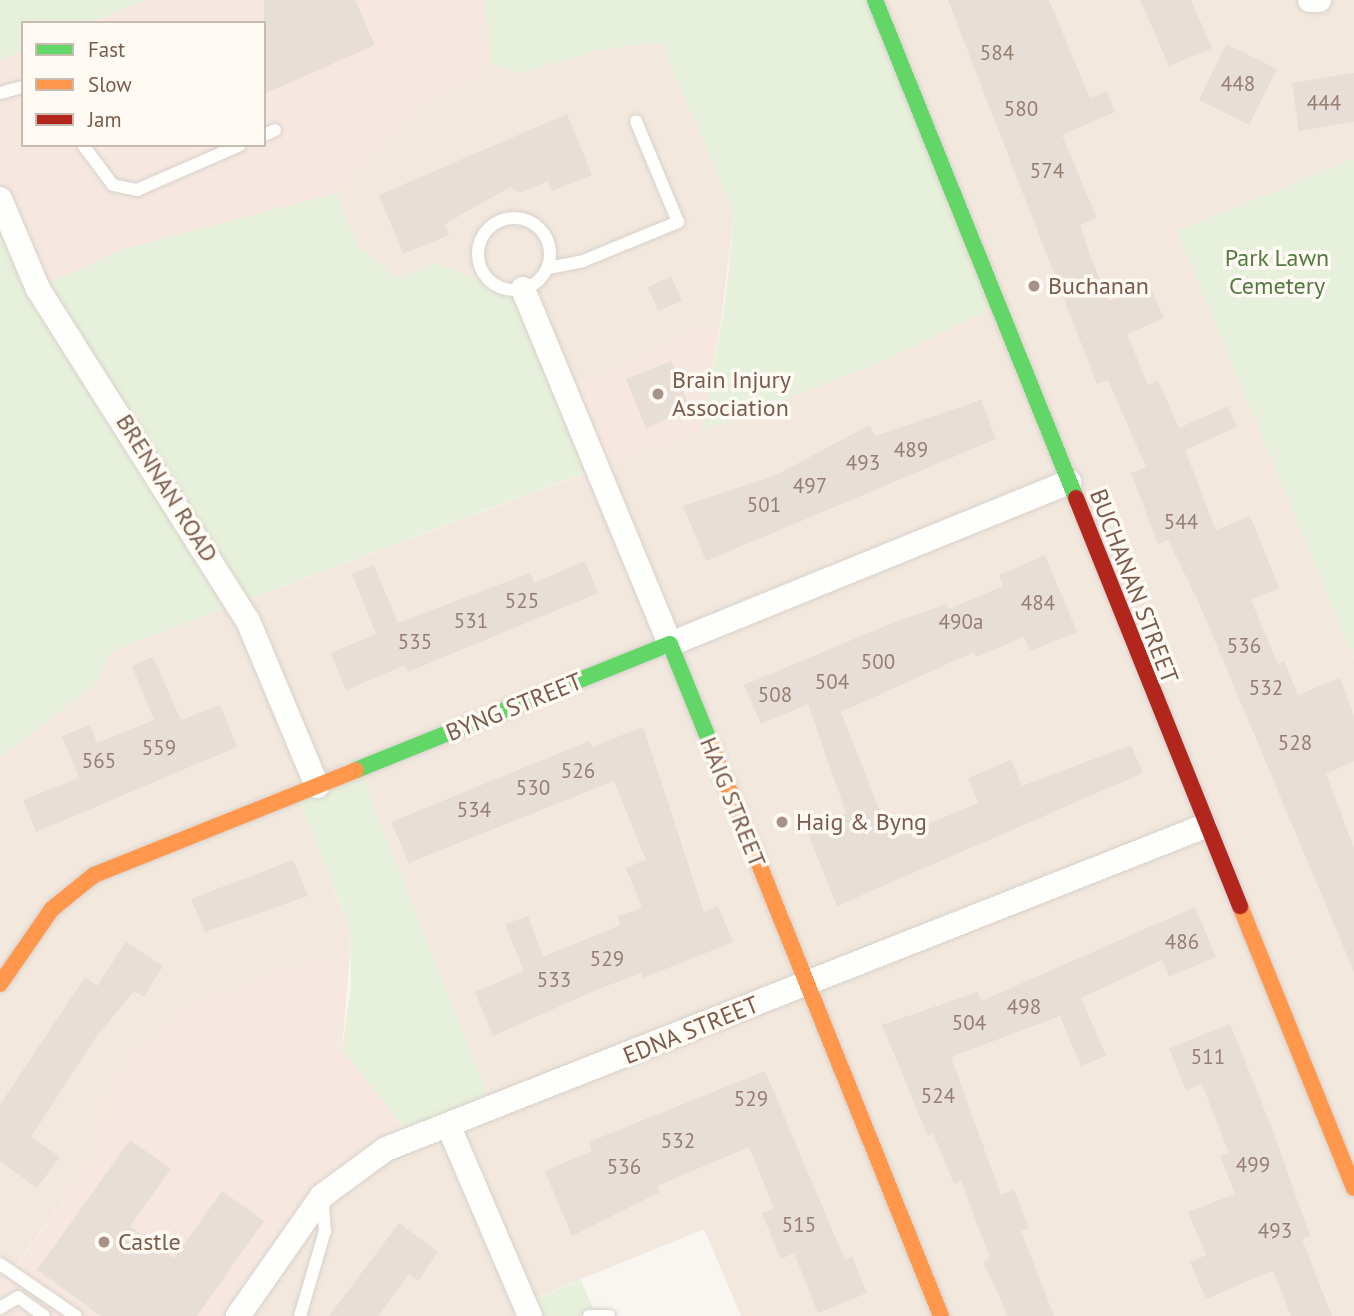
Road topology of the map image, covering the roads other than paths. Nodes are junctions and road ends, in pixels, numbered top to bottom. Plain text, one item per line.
1 (875, 0) edge
2 (1310, 0) edge
3 (1319, 0) edge
4 (21, 88) edge
5 (0, 93) edge
6 (636, 121) dead end
7 (84, 147) edge
8 (235, 147) edge
9 (0, 199) edge
10 (548, 268) junction
11 (523, 289) junction
12 (1069, 482) junction
13 (670, 644) junction
14 (317, 786) junction
15 (1205, 826) junction
16 (0, 984) edge
17 (804, 985) junction
18 (449, 1127) junction
19 (1354, 1188) edge
20 (322, 1195) junction
21 (0, 1264) edge
22 (0, 1308) edge
23 (44, 1316) edge
24 (76, 1316) edge
25 (238, 1316) edge
26 (300, 1316) edge
27 (530, 1316) edge
28 (589, 1316) edge
29 (609, 1316) edge
30 (941, 1316) edge

1 - 12 street, BUCHANAN STREET
2 - 3 street
4 - 5 lane
6 - 10 lane
7 - 8 lane
9 - 14 street, BRENNAN ROAD
10 - 11 lane
10 - 11 lane
11 - 13 street, HAIG STREET
12 - 13 street, BYNG STREET
12 - 15 street, BUCHANAN STREET
13 - 14 street, BYNG STREET
13 - 17 street, HAIG STREET
14 - 16 street, BYNG STREET
15 - 17 street, EDNA STREET
15 - 19 street, BUCHANAN STREET
17 - 18 street, EDNA STREET
17 - 30 street, HAIG STREET
18 - 20 street, EDNA STREET
18 - 27 street
20 - 25 street, EDNA STREET
20 - 26 lane
21 - 24 lane
22 - 23 lane
28 - 29 lane

